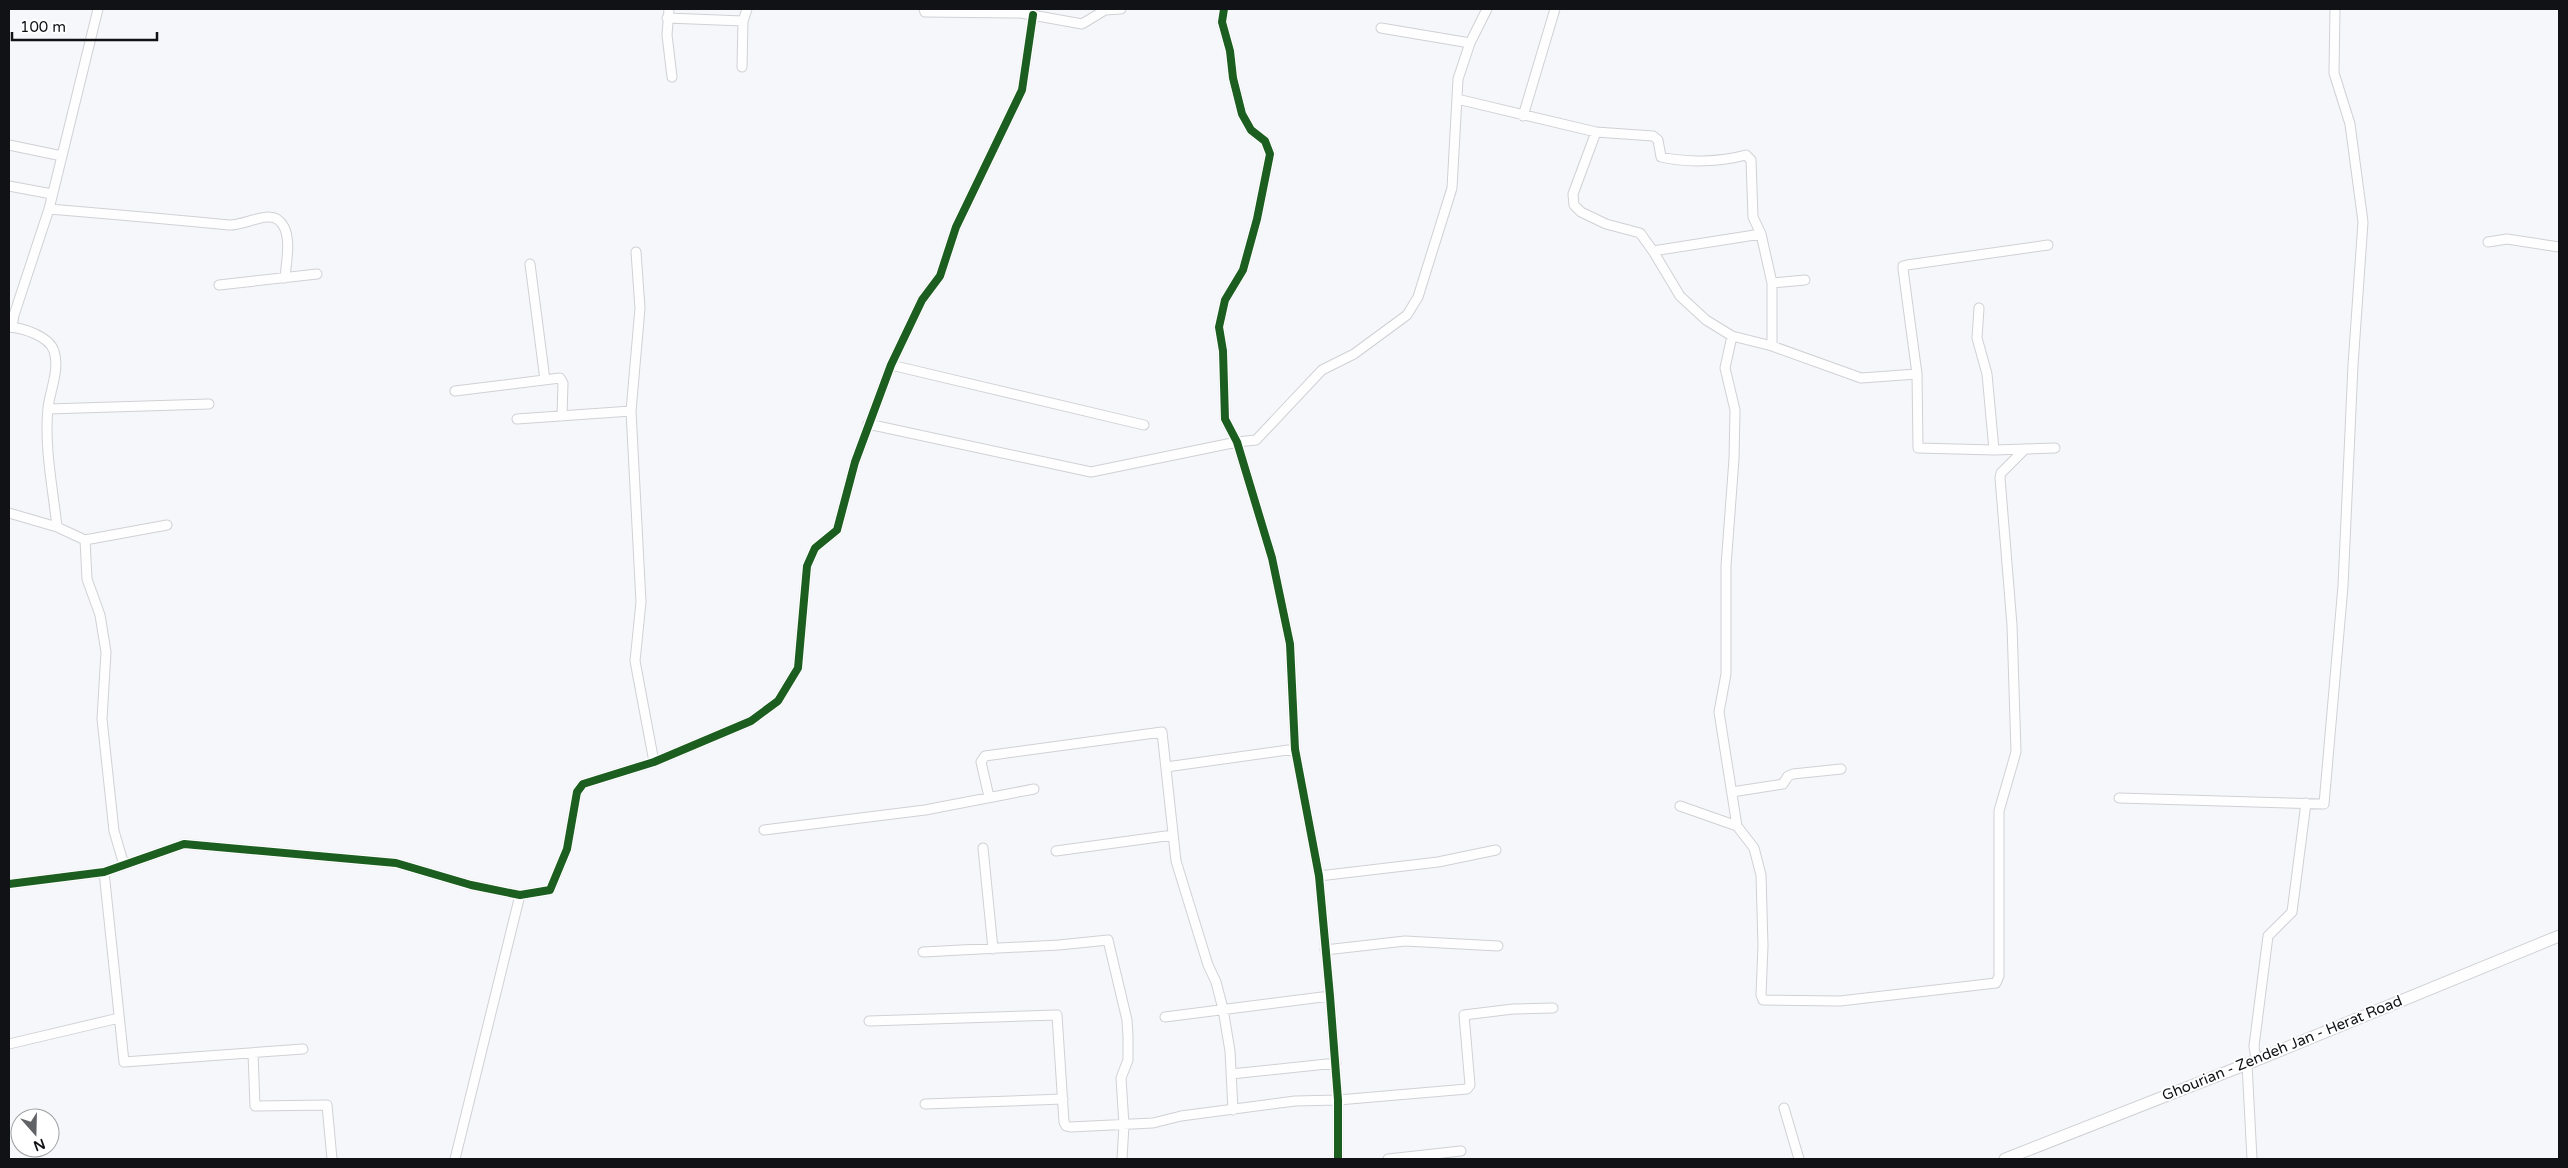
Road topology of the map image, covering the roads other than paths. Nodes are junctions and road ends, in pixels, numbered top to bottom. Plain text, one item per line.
1 (98, 9) edge
2 (747, 9) edge
3 (924, 9) edge
4 (1121, 9) edge
5 (1224, 9) edge
6 (1488, 9) edge
7 (1555, 9) edge
8 (2335, 9) edge
9 (1021, 11) edge
10 (668, 13) edge
11 (1033, 15) junction
12 (742, 21) junction
13 (1381, 28) dead end
14 (1470, 43) junction
15 (742, 66) dead end
16 (672, 77) dead end
17 (1457, 99) junction
18 (1523, 116) junction
19 (1596, 132) junction
20 (9, 145) edge
21 (62, 156) junction
22 (9, 186) edge
23 (52, 194) junction
24 (49, 209) junction
25 (1761, 234) junction
26 (2488, 242) dead end
27 (2048, 245) dead end
28 (2559, 247) edge
29 (1654, 251) junction
30 (636, 252) dead end
31 (530, 264) dead end
32 (317, 274) dead end
33 (285, 278) junction
34 (1805, 280) dead end
35 (1772, 283) junction
36 (219, 285) dead end
37 (1979, 308) dead end
38 (10, 327) edge
39 (1732, 336) junction
40 (1772, 346) junction
41 (891, 365) junction
42 (1917, 374) junction
43 (545, 380) junction
44 (454, 391) dead end
45 (209, 404) dead end
46 (48, 409) junction
47 (631, 411) junction
48 (562, 416) junction
49 (517, 419) dead end
50 (868, 424) junction
51 (1144, 425) dead end
52 (1237, 442) junction
53 (2056, 448) dead end
54 (2026, 449) junction
55 (1994, 450) junction
56 (9, 513) edge
57 (167, 525) dead end
58 (57, 527) junction
59 (85, 540) junction
60 (1295, 749) junction
61 (654, 762) junction
62 (1166, 767) junction
63 (1841, 769) dead end
64 (1034, 789) dead end
65 (1732, 792) junction
66 (989, 797) junction
67 (2119, 798) dead end
68 (2306, 803) junction
69 (1680, 806) dead end
70 (1737, 826) junction
71 (764, 830) dead end
72 (1173, 835) junction
73 (983, 848) dead end
74 (1496, 850) dead end
75 (1056, 851) dead end
76 (124, 865) junction
77 (104, 872) junction
78 (1319, 876) junction
79 (9, 884) edge
80 (520, 895) junction
81 (2559, 936) edge
82 (1498, 946) dead end
83 (993, 949) junction
84 (1325, 950) junction
85 (923, 952) dead end
86 (1330, 996) junction
87 (1554, 1008) dead end
88 (1223, 1010) junction
89 (1165, 1017) dead end
90 (119, 1018) junction
91 (869, 1021) dead end
92 (9, 1044) edge
93 (303, 1049) dead end
94 (253, 1053) junction
95 (2251, 1062) junction
96 (1336, 1063) junction
97 (1231, 1074) junction
98 (1063, 1099) junction
99 (1338, 1100) junction
100 (925, 1104) dead end
101 (1784, 1108) dead end
102 (1233, 1110) junction
103 (1124, 1125) junction
104 (1461, 1151) dead end
105 (332, 1159) edge
106 (455, 1159) edge
107 (1122, 1159) edge
108 (1338, 1159) edge
109 (1388, 1159) edge
110 (1799, 1159) edge
111 (2005, 1159) edge
112 (2252, 1159) edge

1 - 21 street
2 - 12 street
3 - 9 street
4 - 11 street
5 - 52 street
6 - 14 street
7 - 18 street
8 - 68 street
9 - 11 street
10 - 12 street
10 - 16 street
11 - 41 street
12 - 15 street
13 - 14 street
14 - 17 street
17 - 18 street
17 - 52 street
18 - 19 street
19 - 25 street
19 - 29 street
20 - 21 street
21 - 23 street
22 - 23 street
23 - 24 street
24 - 33 street
24 - 38 street
25 - 29 street
25 - 35 street
26 - 28 street
27 - 42 street
29 - 39 street
30 - 47 street
31 - 43 street
32 - 33 street
33 - 36 street
34 - 35 street
35 - 40 street
37 - 55 street
38 - 46 street
39 - 40 street
39 - 65 street
40 - 42 street
41 - 50 street
41 - 51 street
42 - 55 street
43 - 44 street
43 - 48 street
45 - 46 street
46 - 58 street
47 - 48 street
47 - 61 street
48 - 49 street
50 - 52 street
50 - 61 street
52 - 60 street
53 - 54 street
54 - 55 street
54 - 70 street
56 - 58 street
57 - 59 street
58 - 59 street
59 - 76 street
60 - 62 street
60 - 78 street
61 - 80 street
62 - 66 street
62 - 72 street
63 - 65 street
64 - 66 street
65 - 70 street
66 - 71 street
67 - 68 street
68 - 95 street
69 - 70 street
72 - 75 street
72 - 88 street
73 - 83 street
74 - 78 street
76 - 77 street
76 - 80 street
77 - 79 street
77 - 90 street
78 - 84 street
80 - 106 street
81 - 95 main road, Ghourian - Zendeh Jan - Herat Road
82 - 84 street
83 - 85 street
83 - 103 street
84 - 86 street
86 - 88 street
86 - 96 street
87 - 99 street
88 - 89 street
88 - 97 street
90 - 92 street
90 - 94 street
91 - 98 street
93 - 94 street
94 - 105 street
95 - 111 main road, Ghourian - Zendeh Jan - Herat Road
95 - 112 street
96 - 97 street
96 - 99 street
97 - 102 street
98 - 100 street
98 - 103 street
99 - 102 street
99 - 108 street
101 - 110 street
102 - 103 street
103 - 107 street
104 - 109 street

